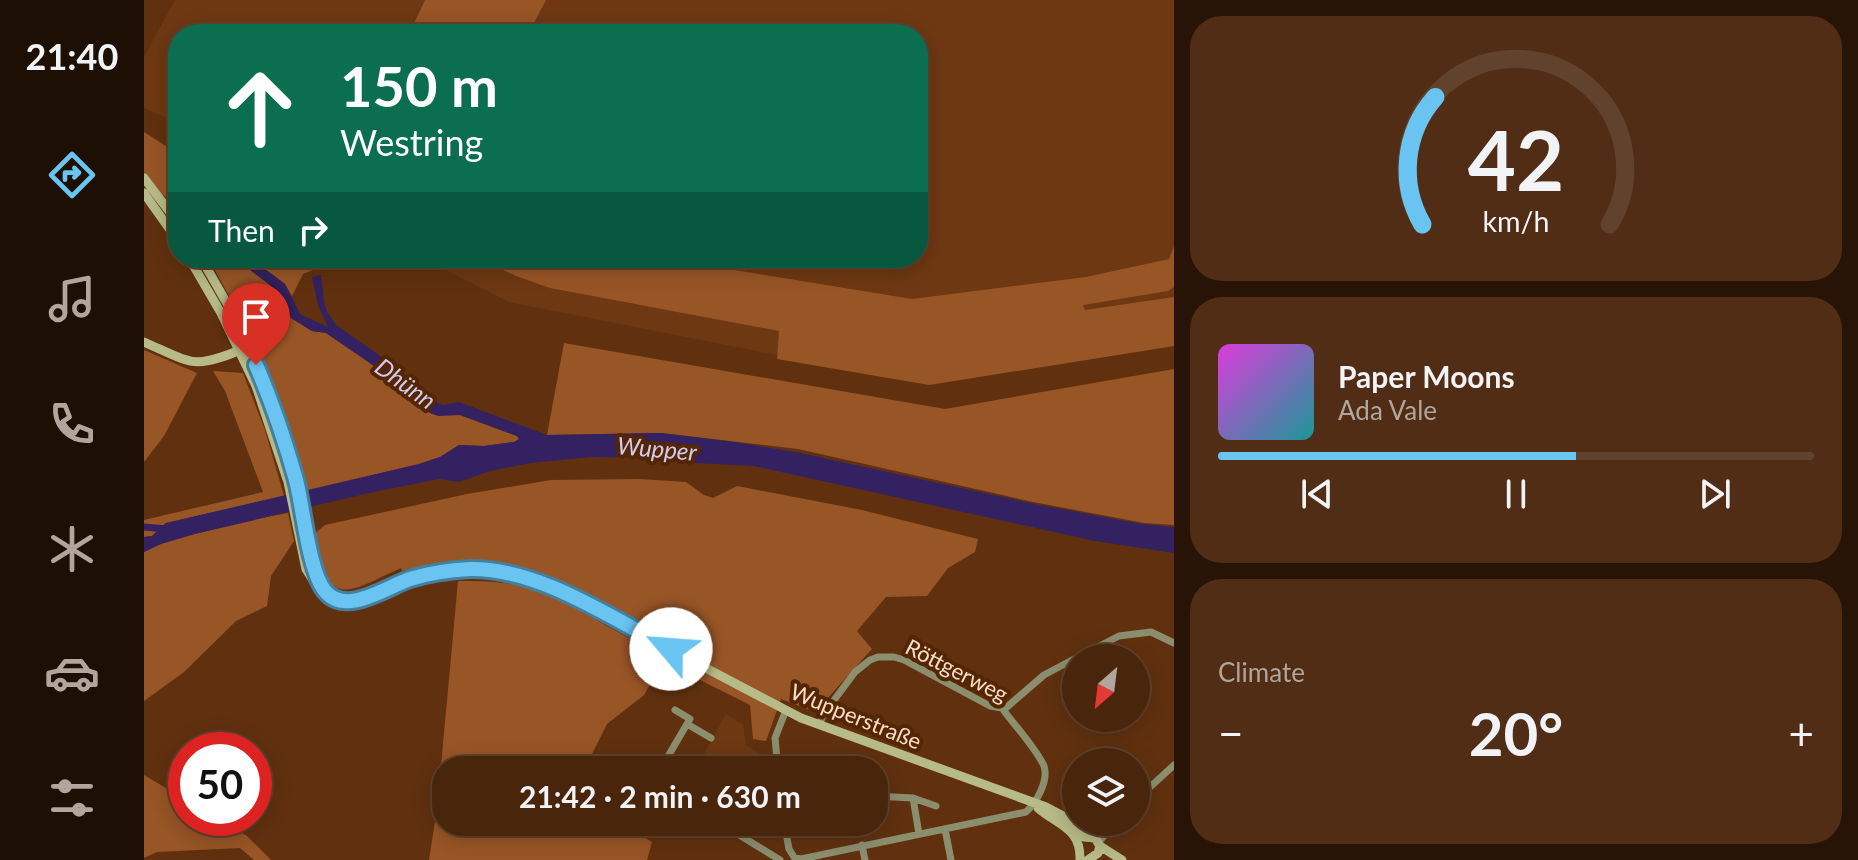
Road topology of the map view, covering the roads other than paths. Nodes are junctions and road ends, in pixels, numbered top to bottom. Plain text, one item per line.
1 (144, 178) edge
2 (144, 193) edge
3 (168, 210) edge
4 (168, 227) edge
5 (195, 268) edge
6 (206, 268) edge
7 (144, 342) edge
8 (245, 348) junction
9 (1174, 643) edge
10 (1103, 644) edge
11 (1062, 665) edge
12 (1002, 708) junction
13 (675, 710) dead end
14 (786, 710) junction
15 (820, 723) junction
16 (687, 724) junction
17 (711, 738) dead end
18 (668, 756) edge
19 (777, 756) edge
20 (1174, 765) edge
21 (1150, 787) edge
22 (888, 797) edge
23 (913, 798) junction
24 (1034, 805) junction
25 (936, 806) dead end
26 (945, 829) junction
27 (919, 834) junction
28 (741, 836) edge
29 (788, 836) edge
30 (862, 845) junction
31 (1089, 849) edge
32 (794, 857) edge
33 (1118, 857) edge
34 (780, 860) edge
35 (865, 860) edge
36 (951, 860) edge

1 - 3 main road
2 - 4 main road
5 - 8 main road
6 - 8 main road
7 - 8 main road
8 - 14 main road, Wupperstraße
9 - 10 street
11 - 12 street
12 - 15 street, Röttgerweg
12 - 24 street, Röttgerweg
13 - 16 street
14 - 15 main road, Wupperstraße
14 - 19 street
15 - 24 main road, Wupperstraße
16 - 17 street
16 - 18 street
20 - 21 street
22 - 23 street
23 - 25 street
23 - 27 street
24 - 26 street
24 - 31 main road, Wupperstraße
26 - 27 street
26 - 36 street
27 - 30 street
28 - 34 street
29 - 32 street
30 - 32 street
30 - 35 street
31 - 33 main road, Wupperstraße
32 - 34 street

